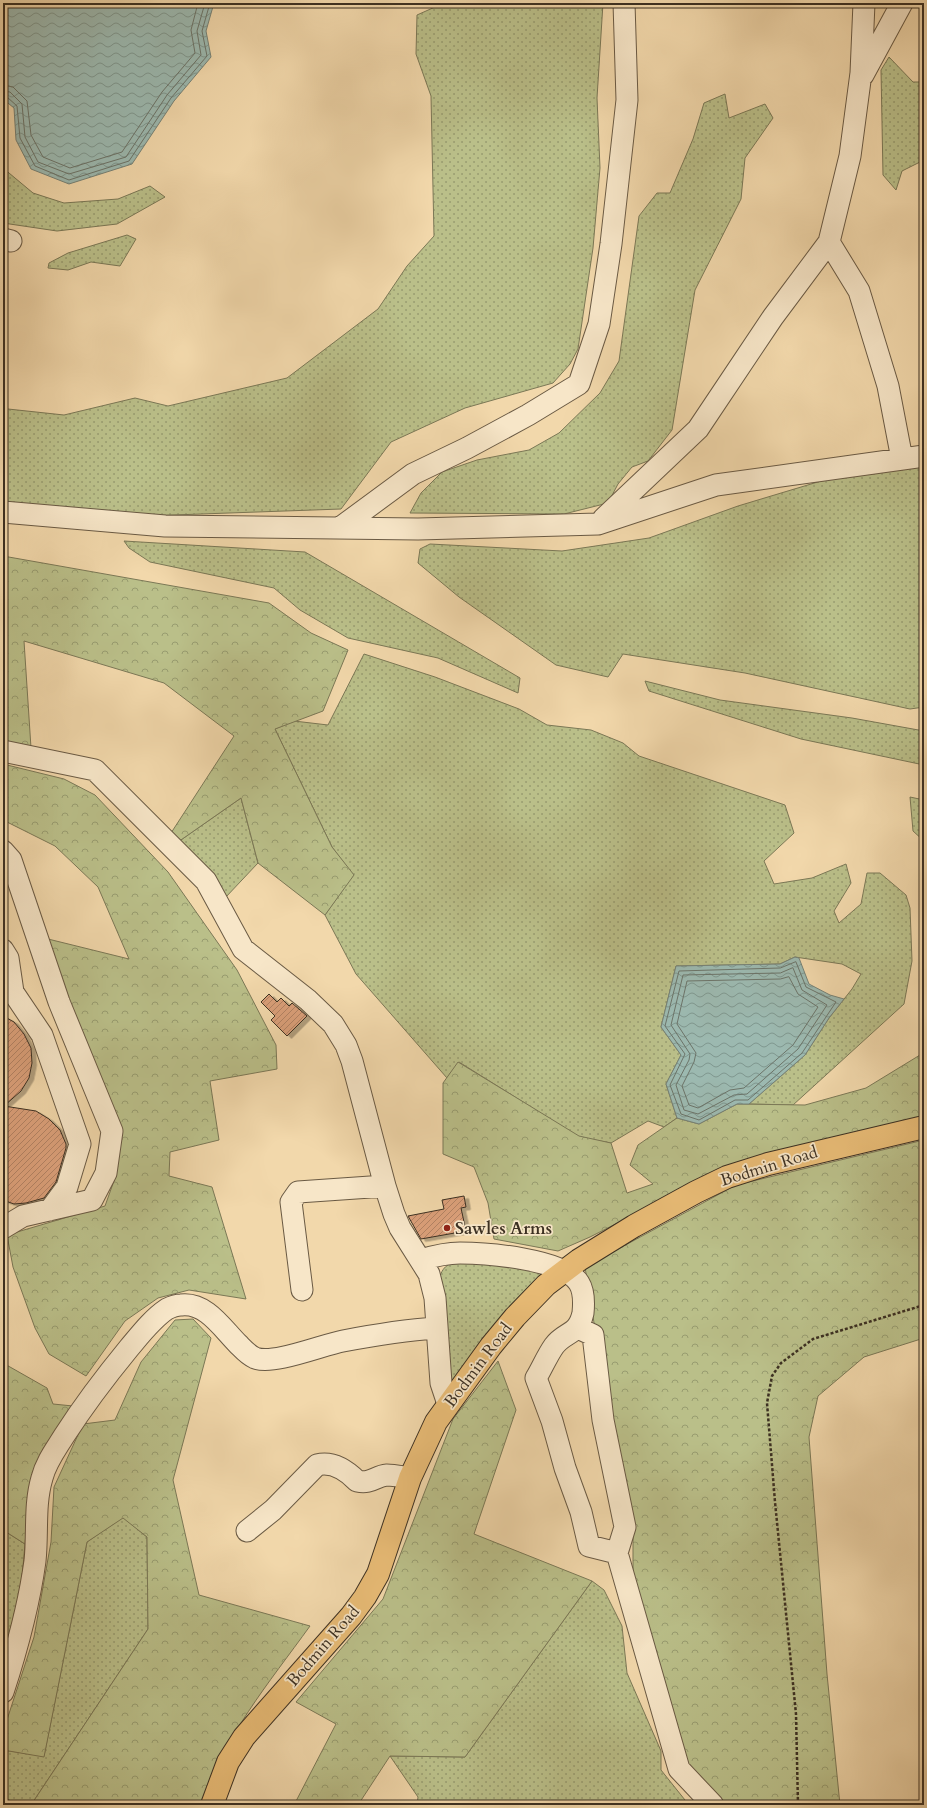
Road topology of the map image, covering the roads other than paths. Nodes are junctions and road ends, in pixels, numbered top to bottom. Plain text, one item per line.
1 (624, 3) edge
2 (864, 3) edge
3 (902, 3) edge
4 (859, 82) junction
5 (829, 242) junction
6 (924, 456) edge
7 (902, 459) junction
8 (3, 512) edge
9 (598, 524) junction
10 (341, 527) junction
11 (3, 751) edge
12 (3, 851) edge
13 (3, 950) edge
14 (924, 1127) edge
15 (385, 1186) junction
16 (3, 1208) edge
17 (50, 1210) junction
18 (23, 1216) junction
19 (3, 1228) edge
20 (421, 1260) junction
21 (564, 1271) junction
22 (302, 1290) dead end
23 (437, 1328) junction
24 (578, 1328) junction
25 (448, 1404) junction
26 (410, 1478) junction
27 (247, 1531) dead end
28 (617, 1553) junction
29 (3, 1692) edge
30 (212, 1805) edge
31 (713, 1805) edge

1 - 10 street
2 - 4 street
3 - 4 street
4 - 5 street
5 - 7 street
5 - 9 street
6 - 7 street
7 - 9 street
8 - 10 street
9 - 10 street
11 - 15 street
12 - 17 street
13 - 17 street
14 - 21 main road, Bodmin Road
15 - 20 street
15 - 22 street
16 - 18 street
17 - 18 street
18 - 19 street
20 - 21 street
20 - 23 street
21 - 24 street
21 - 25 main road, Bodmin Road
23 - 25 street
23 - 29 street
24 - 28 street
24 - 28 street
25 - 26 main road, Bodmin Road
26 - 27 street
26 - 30 main road, Bodmin Road
28 - 31 street

